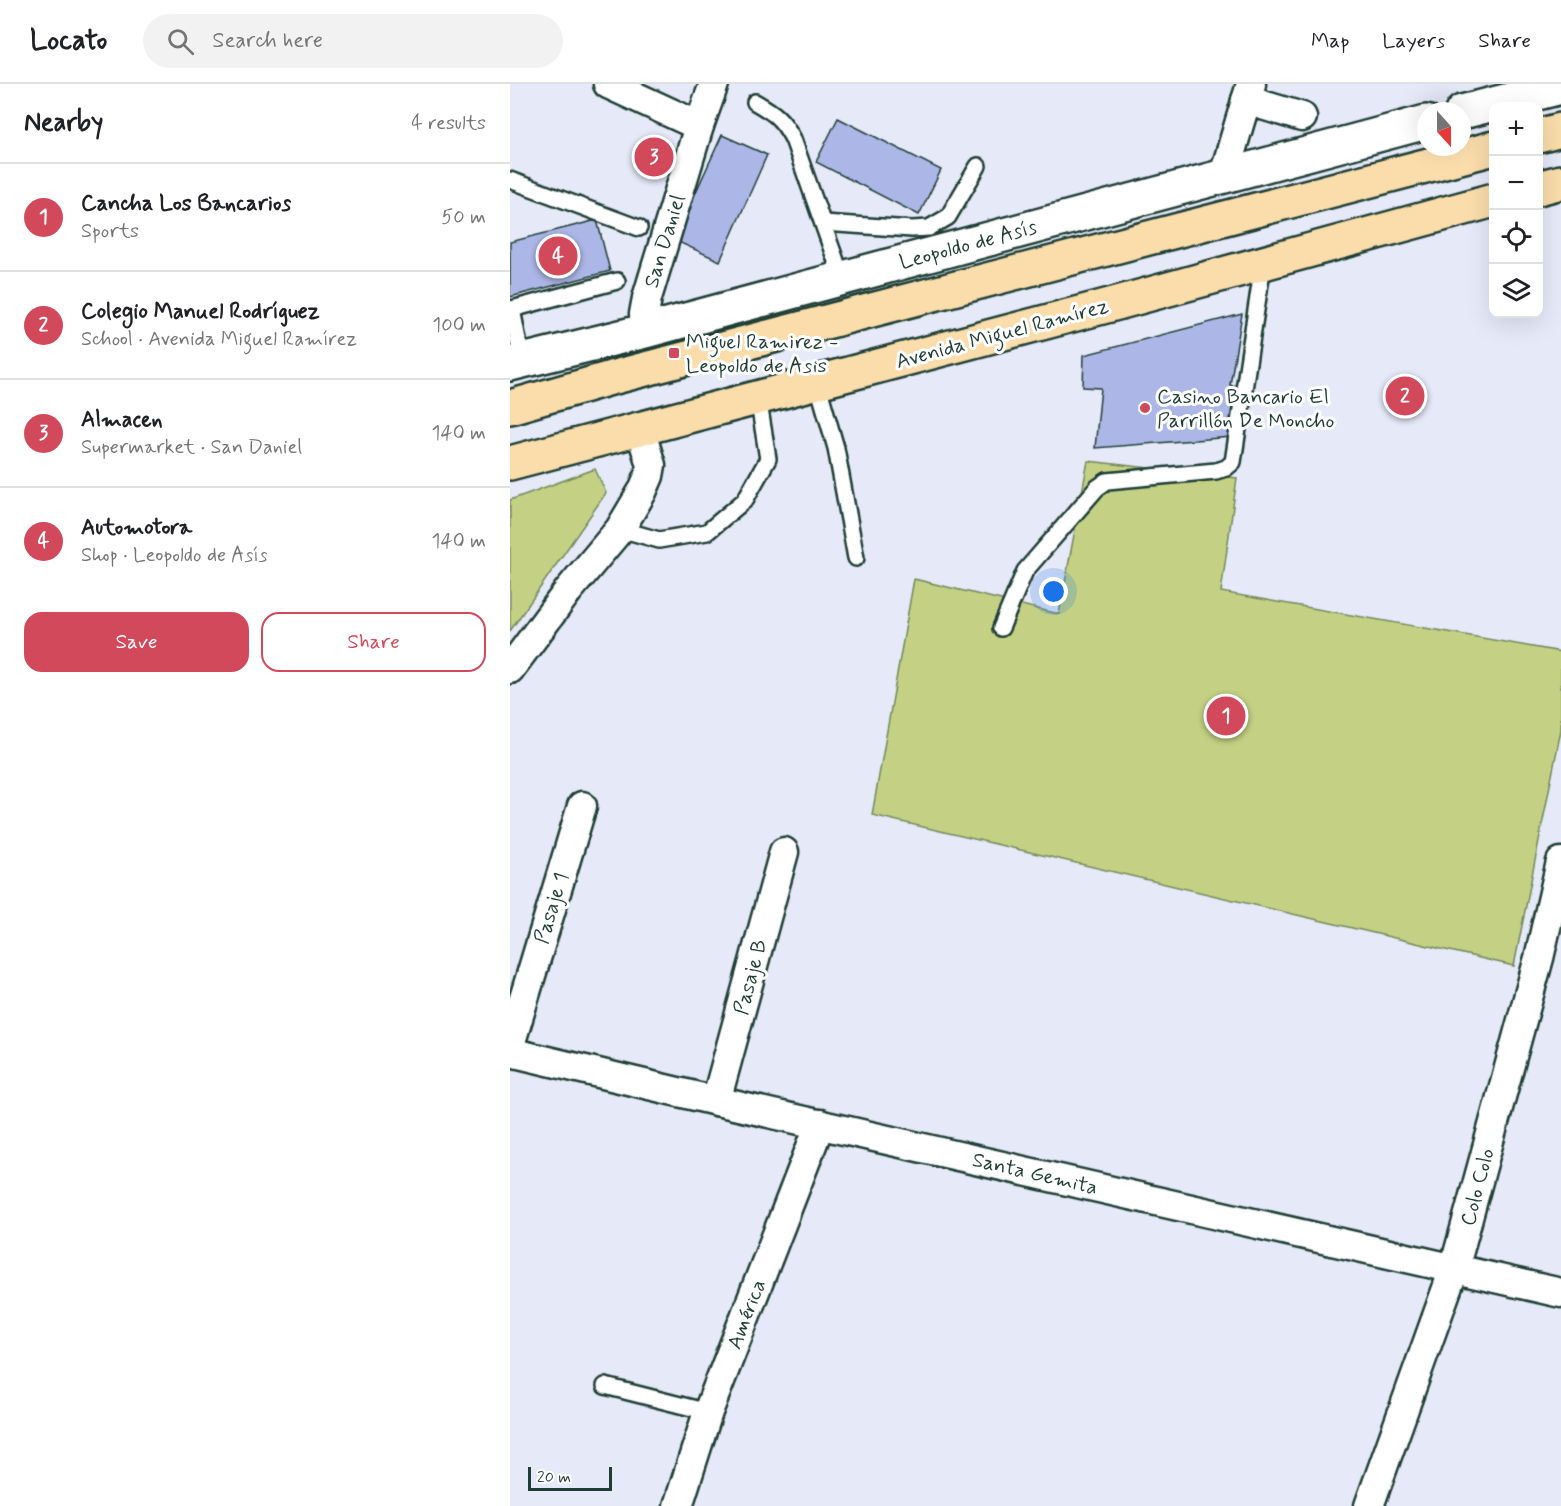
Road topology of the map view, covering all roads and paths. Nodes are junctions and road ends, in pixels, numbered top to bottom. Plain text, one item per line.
1 (608, 84) edge
2 (714, 84) edge
3 (1561, 87) edge
4 (1248, 92) edge
5 (1477, 101) edge
6 (755, 102) dead end
7 (1302, 117) dead end
8 (1417, 124) edge
9 (699, 126) junction
10 (1561, 130) edge
11 (1543, 135) edge
12 (1489, 149) edge
13 (978, 166) dead end
14 (1224, 175) junction
15 (510, 180) edge
16 (1561, 182) edge
17 (1543, 187) edge
18 (1489, 201) edge
19 (823, 224) junction
20 (639, 228) dead end
21 (1263, 264) junction
22 (842, 278) junction
23 (617, 282) dead end
24 (511, 309) edge
25 (645, 331) junction
26 (516, 362) edge
27 (817, 382) junction
28 (758, 397) junction
29 (510, 406) edge
30 (640, 429) junction
31 (510, 462) edge
32 (620, 529) junction
33 (856, 558) dead end
34 (1001, 628) dead end
35 (510, 669) edge
36 (582, 806) dead end
37 (784, 852) dead end
38 (1561, 862) edge
39 (510, 1045) edge
40 (510, 1052) edge
41 (716, 1101) junction
42 (820, 1124) junction
43 (1454, 1269) junction
44 (1561, 1293) edge
45 (605, 1386) dead end
46 (708, 1412) junction
47 (678, 1506) edge
48 (1370, 1506) edge

1 - 9 street
2 - 9 street, San Daniel
3 - 5 street
4 - 7 street
4 - 14 street
6 - 19 lane
8 - 14 street, Leopoldo de Asís
9 - 25 street, San Daniel
10 - 11 main road
12 - 29 main road
13 - 19 lane
14 - 22 street, Leopoldo de Asís
15 - 20 lane
16 - 17 main road
18 - 21 main road, Avenida Miguel Ramírez
19 - 22 lane
21 - 27 main road, Avenida Miguel Ramírez
21 - 34 lane
22 - 25 street, Leopoldo de Asís
23 - 24 lane
24 - 26 lane
25 - 26 street, Leopoldo de Asís
27 - 28 main road, Avenida Miguel Ramírez
27 - 33 lane
28 - 30 main road, Avenida Miguel Ramírez
28 - 32 lane
30 - 31 main road, Avenida Miguel Ramírez
30 - 32 street
32 - 35 street
36 - 39 street, Pasaje 1
37 - 41 street, Pasaje B
38 - 43 street, Colo Colo
40 - 41 street, Santa Gemita
41 - 42 street, Santa Gemita
42 - 43 street, Santa Gemita
42 - 46 street, América
43 - 44 street, Santa Gemita
43 - 48 street, Colo Colo
45 - 46 lane
46 - 47 street, América

